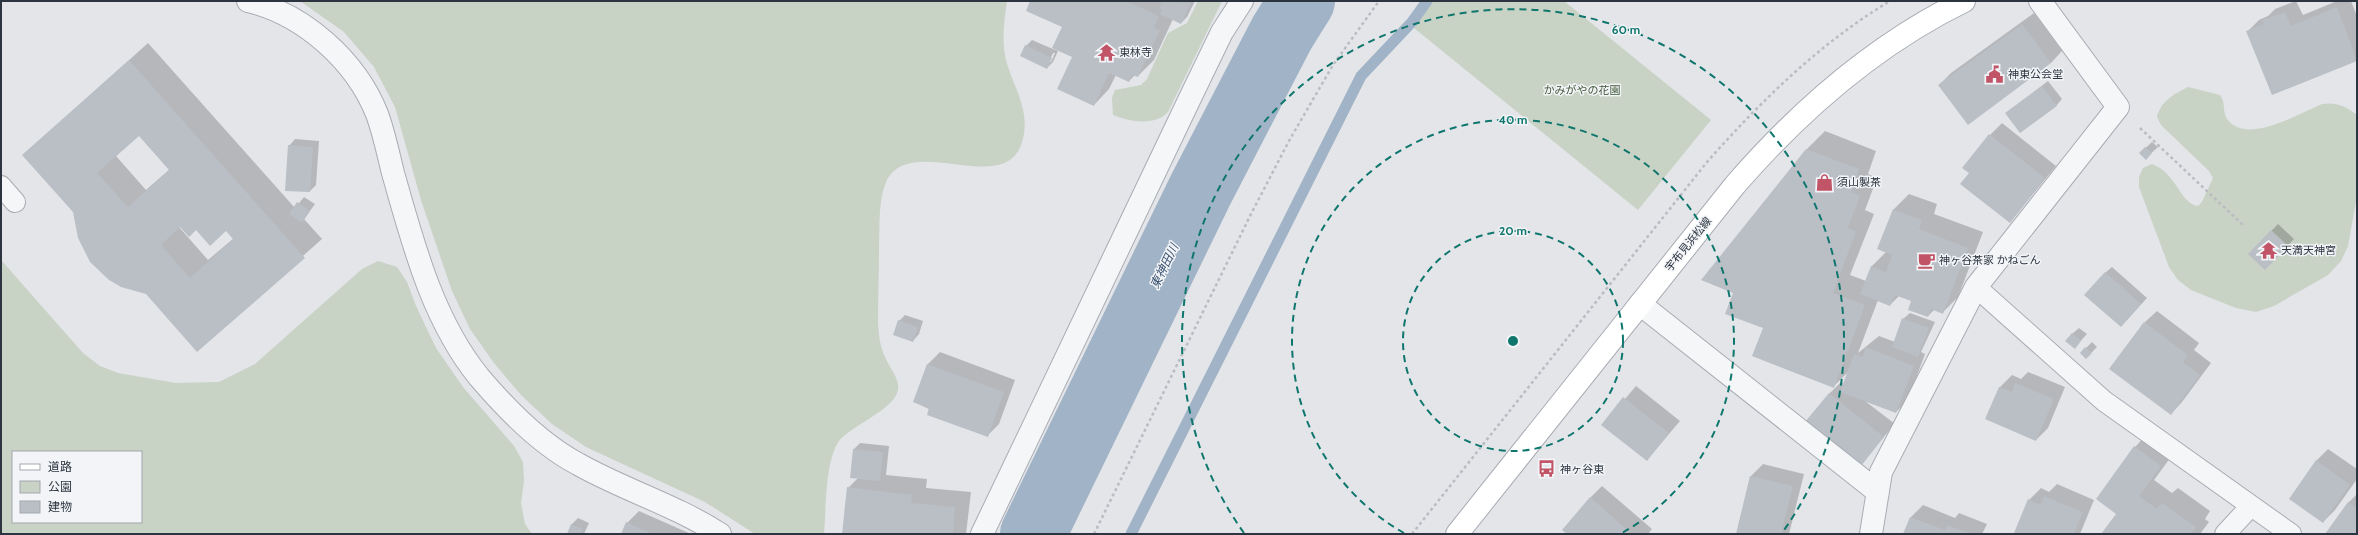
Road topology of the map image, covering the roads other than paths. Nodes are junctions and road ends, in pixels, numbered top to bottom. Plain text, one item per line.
1 (248, 1) edge
2 (1242, 1) edge
3 (1964, 1) edge
4 (2040, 1) edge
5 (1, 186) edge
6 (15, 202) dead end
7 (1976, 287) junction
8 (1640, 304) junction
9 (1878, 492) junction
10 (2251, 506) junction
11 (720, 534) edge
12 (982, 534) edge
13 (1457, 534) edge
14 (1871, 534) edge
15 (2225, 534) edge
16 (2290, 534) edge

1 - 11 street
2 - 12 street
3 - 8 main road, 宇布見浜松線
4 - 7 street
5 - 6 lane
7 - 9 street
7 - 10 lane
8 - 9 street
8 - 13 main road, 宇布見浜松線
9 - 14 street
10 - 15 lane
10 - 16 lane

